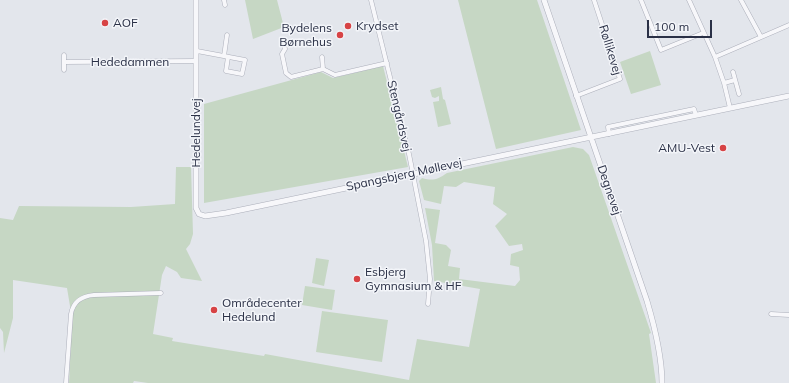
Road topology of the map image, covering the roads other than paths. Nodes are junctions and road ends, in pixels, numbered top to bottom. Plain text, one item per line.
1 (196, 0) edge
2 (371, 0) edge
3 (544, 0) edge
4 (594, 0) edge
5 (642, 0) edge
6 (689, 0) edge
7 (741, 0) edge
8 (789, 25) edge
9 (703, 33) junction
10 (227, 35) dead end
11 (761, 37) junction
12 (284, 44) dead end
13 (197, 52) junction
14 (64, 55) dead end
15 (226, 56) junction
16 (322, 57) dead end
17 (715, 57) junction
18 (196, 61) junction
19 (64, 62) junction
20 (387, 63) junction
21 (323, 69) junction
22 (64, 70) dead end
23 (733, 72) dead end
24 (735, 80) junction
25 (724, 83) junction
26 (739, 94) dead end
27 (576, 96) junction
28 (789, 96) edge
29 (730, 108) junction
30 (591, 137) junction
31 (413, 173) junction
32 (199, 214) joint
33 (161, 292) dead end
34 (428, 304) dead end
35 (771, 314) dead end
36 (789, 315) edge
37 (66, 383) edge
38 (662, 383) edge

1 - 13 street, Hedelundvej
2 - 20 street, Stengårdsvej
3 - 27 street, Degnevej
4 - 27 street, Røllikevej
5 - 9 street
6 - 9 street
7 - 11 street
8 - 11 street
9 - 17 street
10 - 15 street
11 - 17 street
12 - 21 street
13 - 15 street
13 - 18 street, Hedelundvej
14 - 19 street
15 - 15 street
16 - 21 street
17 - 25 street
18 - 19 street, Hededammen
18 - 32 street, Hedelundvej
19 - 22 street
20 - 21 street
20 - 31 street, Stengårdsvej
23 - 24 street
24 - 25 street
24 - 26 street
25 - 29 street
27 - 30 street, Degnevej
28 - 29 street, Spangsbjerg Møllevej
29 - 30 street, Spangsbjerg Møllevej
30 - 31 street, Spangsbjerg Møllevej
30 - 38 street, Degnevej
31 - 32 street, Spangsbjerg Møllevej
31 - 34 street, Stengårdsvej
33 - 37 street
35 - 36 street

